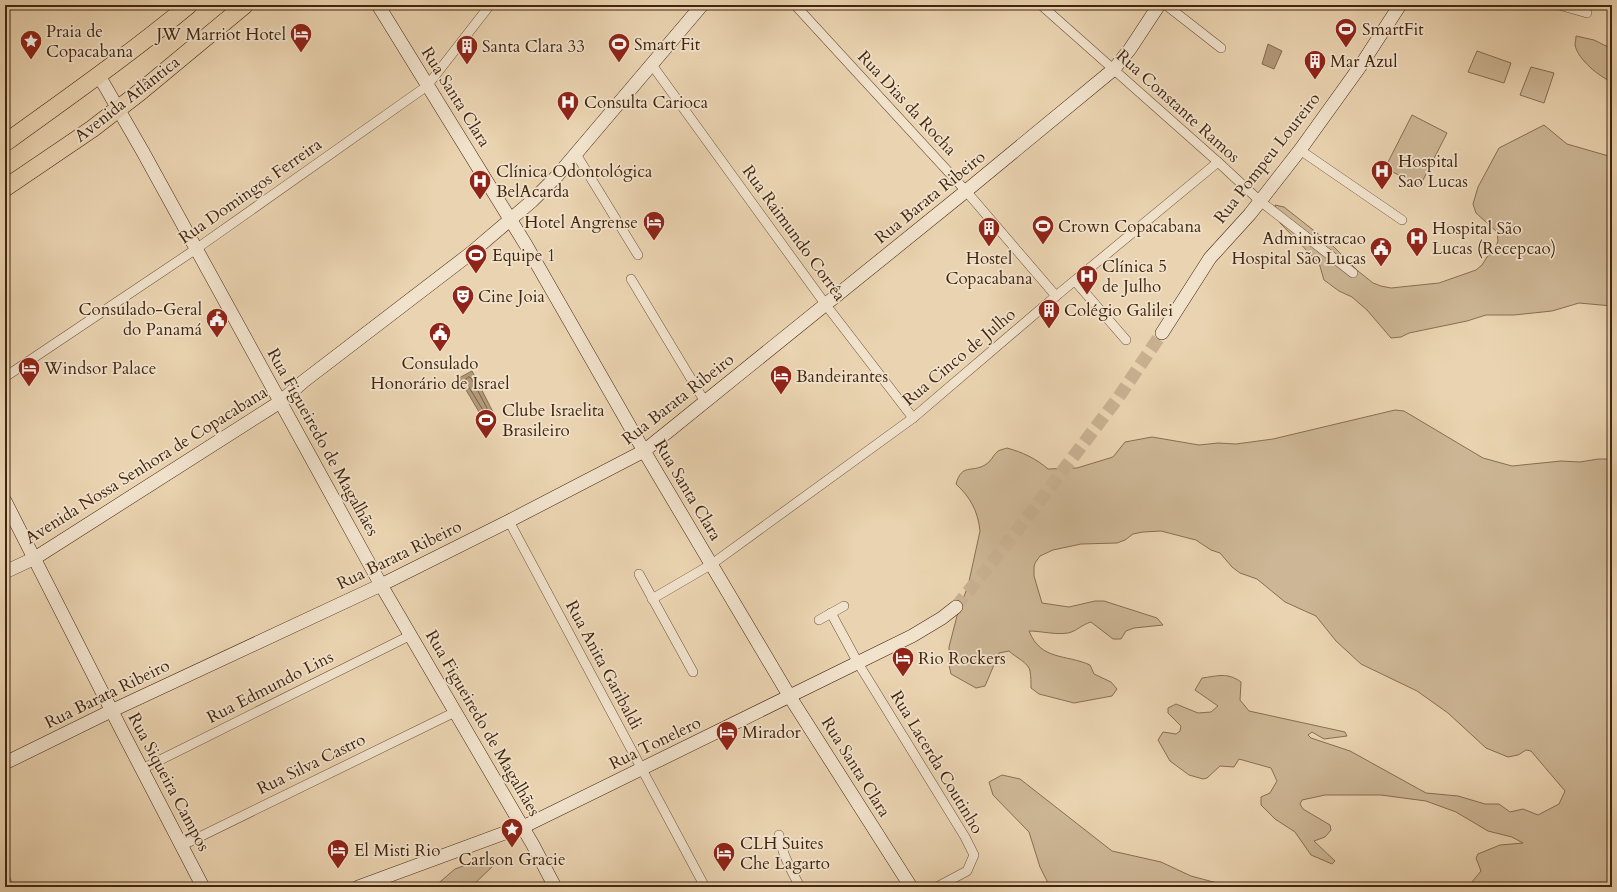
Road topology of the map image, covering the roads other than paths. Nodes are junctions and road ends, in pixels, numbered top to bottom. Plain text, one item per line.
1 (189, 5) edge
2 (245, 5) edge
3 (378, 5) edge
4 (490, 5) edge
5 (702, 5) edge
6 (795, 5) edge
7 (1041, 5) edge
8 (1159, 5) edge
9 (1166, 5) edge
10 (1400, 5) edge
11 (1559, 5) edge
12 (1587, 13) dead end
13 (1222, 48) dead end
14 (652, 65) junction
15 (1114, 69) junction
16 (98, 74) junction
17 (427, 86) junction
18 (119, 108) junction
19 (5, 143) edge
20 (1300, 150) junction
21 (576, 154) junction
22 (1218, 162) junction
23 (5, 188) edge
24 (966, 191) junction
25 (1260, 202) junction
26 (510, 220) junction
27 (1402, 220) dead end
28 (196, 249) junction
29 (638, 255) dead end
30 (1353, 272) dead end
31 (631, 279) dead end
32 (1075, 281) junction
33 (1056, 296) junction
34 (826, 305) junction
35 (1162, 333) tunnel mouth
36 (1126, 340) dead end
37 (5, 376) edge
38 (280, 402) junction
39 (705, 402) junction
40 (913, 418) junction
41 (644, 451) junction
42 (5, 501) edge
43 (509, 521) junction
44 (35, 558) junction
45 (712, 564) junction
46 (5, 572) edge
47 (639, 574) dead end
48 (381, 584) junction
49 (652, 598) junction
50 (844, 606) dead end
51 (956, 607) tunnel mouth
52 (831, 613) junction
53 (820, 620) dead end
54 (411, 635) junction
55 (858, 663) junction
56 (693, 672) dead end
57 (790, 697) junction
58 (111, 711) junction
59 (455, 712) junction
60 (5, 763) edge
61 (142, 769) junction
62 (642, 769) junction
63 (522, 827) junction
64 (779, 835) dead end
65 (181, 846) junction
66 (5, 878) edge
67 (10, 887) edge
68 (203, 887) edge
69 (358, 887) edge
70 (555, 887) edge
71 (705, 887) edge
72 (800, 887) edge
73 (911, 887) edge
74 (937, 887) edge

1 - 16 highway, Avenida Atlântica
2 - 18 highway, Avenida Atlântica
3 - 17 main road, Rua Santa Clara
4 - 17 street, Rua Domingos Ferreira
5 - 14 main road, Avenida Nossa Senhora de Copacabana
6 - 24 street, Rua Dias da Rocha
7 - 15 street, Rua Constante Ramos
8 - 15 main road, Rua Barata Ribeiro
9 - 13 street
10 - 20 main road, Rua Pompeu Loureiro
11 - 12 street
14 - 21 main road, Avenida Nossa Senhora de Copacabana
14 - 34 street, Rua Raimundo Corrêa
15 - 22 street, Rua Constante Ramos
15 - 24 main road, Rua Barata Ribeiro
16 - 18 main road, Rua Figueiredo de Magalhães
16 - 19 highway, Avenida Atlântica
17 - 26 main road, Rua Santa Clara
17 - 28 street, Rua Domingos Ferreira
18 - 23 highway, Avenida Atlântica
18 - 28 main road, Rua Figueiredo de Magalhães
20 - 25 main road, Rua Pompeu Loureiro
20 - 27 street
21 - 26 main road, Avenida Nossa Senhora de Copacabana
21 - 29 street
22 - 25 street, Rua Constante Ramos
22 - 32 street, Rua Cinco de Julho
24 - 33 street, Rua Dias da Rocha
24 - 34 main road, Rua Barata Ribeiro
25 - 30 street, Rua Constante Ramos
25 - 35 main road, Rua Pompeu Loureiro
26 - 38 main road, Avenida Nossa Senhora de Copacabana
26 - 41 main road, Rua Santa Clara
28 - 37 street, Rua Domingos Ferreira
28 - 38 main road, Rua Figueiredo de Magalhães
31 - 39 street
32 - 33 street, Rua Cinco de Julho
32 - 36 street
33 - 40 street, Rua Cinco de Julho
34 - 39 main road, Rua Barata Ribeiro
34 - 40 street, Rua Raimundo Corrêa
38 - 44 main road, Avenida Nossa Senhora de Copacabana
38 - 48 main road, Rua Figueiredo de Magalhães
39 - 41 main road, Rua Barata Ribeiro
40 - 45 street, Rua Cinco de Julho
41 - 43 main road, Rua Barata Ribeiro
41 - 45 main road, Rua Santa Clara
42 - 44 main road, Rua Siqueira Campos
43 - 48 main road, Rua Barata Ribeiro
43 - 62 street, Rua Anita Garibaldi
44 - 46 main road, Avenida Nossa Senhora de Copacabana
44 - 58 main road, Rua Siqueira Campos
45 - 49 street, Rua Cinco de Julho
45 - 57 main road, Rua Santa Clara
47 - 49 street
48 - 54 main road, Rua Figueiredo de Magalhães
48 - 58 main road, Rua Barata Ribeiro
49 - 56 street
50 - 52 street
51 - 55 main road, Rua Tonelero
52 - 53 street
52 - 55 street
54 - 59 main road, Rua Figueiredo de Magalhães
54 - 61 street, Rua Edmundo Lins
55 - 57 main road, Rua Tonelero
55 - 74 street, Rua Lacerda Coutinho
57 - 62 main road, Rua Tonelero
57 - 73 main road, Rua Santa Clara
58 - 60 main road, Rua Barata Ribeiro
58 - 61 main road, Rua Siqueira Campos
59 - 63 main road, Rua Figueiredo de Magalhães
59 - 65 street, Rua Silva Castro
61 - 65 main road, Rua Siqueira Campos
62 - 63 main road, Rua Tonelero
62 - 71 street, Rua Anita Garibaldi
63 - 69 main road, Rua Tonelero
63 - 70 main road, Rua Figueiredo de Magalhães
64 - 72 street
65 - 68 main road, Rua Siqueira Campos
66 - 67 street

